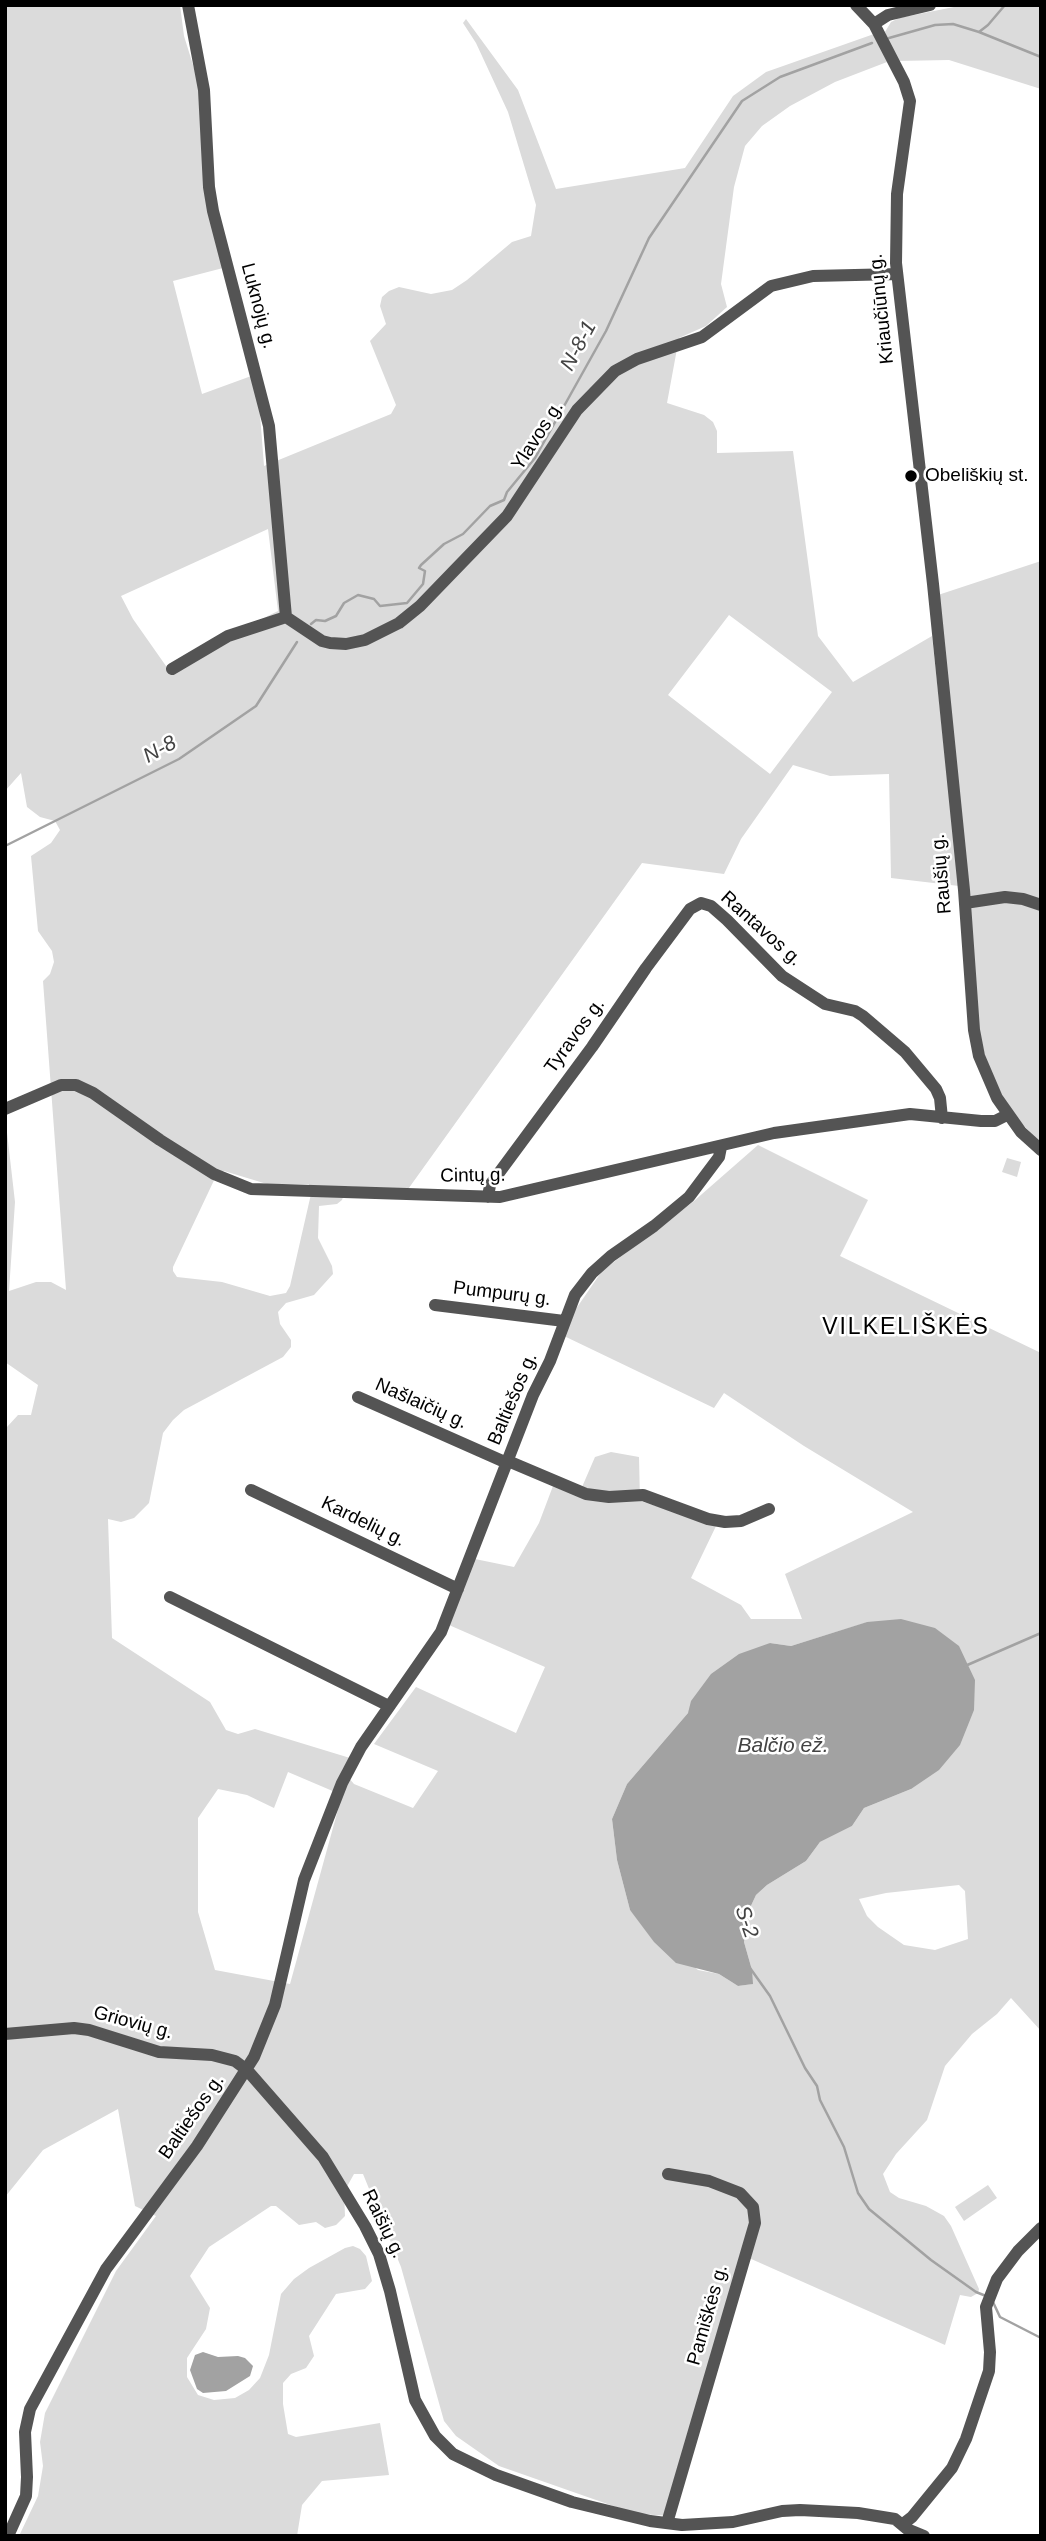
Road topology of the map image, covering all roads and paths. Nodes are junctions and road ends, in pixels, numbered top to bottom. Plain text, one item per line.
1 (188, 5) edge
2 (856, 5) edge
3 (930, 5) edge
4 (874, 24) junction
5 (897, 274) junction
6 (286, 617) junction
7 (936, 624) joint
8 (172, 668) dead end
9 (701, 903) joint
10 (965, 903) junction
11 (1041, 905) edge
12 (5, 1109) edge
13 (1007, 1115) junction
14 (942, 1118) junction
15 (721, 1147) junction
16 (1041, 1150) edge
17 (488, 1197) junction
18 (435, 1305) dead end
19 (564, 1321) junction
20 (358, 1397) dead end
21 (507, 1462) junction
22 (251, 1490) dead end
23 (769, 1509) dead end
24 (458, 1589) junction
25 (170, 1597) dead end
26 (389, 1706) junction
27 (5, 2034) edge
28 (247, 2070) junction
29 (668, 2174) dead end
30 (1041, 2228) edge
31 (667, 2523) junction
32 (903, 2530) edge
33 (8, 2536) edge
34 (925, 2536) edge

1 - 6 street, Luknojų g.
2 - 4 street, Kriaučiūnų g.
3 - 4 street
4 - 5 street, Kriaučiūnų g.
5 - 6 street, Ylavos g.
5 - 7 street, Kriaučiūnų g.
6 - 8 street
7 - 10 street, Raušių g.
9 - 14 street, Rantavos g.
9 - 17 street, Tyravos g.
10 - 11 street
10 - 13 street, Raušių g.
12 - 17 street, Cintų g.
13 - 14 street, Cintų g.
13 - 16 street, Raušių g.
14 - 15 street, Cintų g.
15 - 17 street, Cintų g.
15 - 19 street, Baltiešos g.
18 - 19 street, Pumpurų g.
19 - 21 street, Baltiešos g.
20 - 21 street, Našlaičių g.
21 - 23 street, Našlaičių g.
21 - 24 street, Baltiešos g.
22 - 24 street, Kardelių g.
24 - 26 street, Baltiešos g.
25 - 26 street
26 - 28 street, Baltiešos g.
27 - 28 street, Griovių g.
28 - 31 street, Raišių g.
28 - 33 street, Baltiešos g.
29 - 31 street, Pamiškės g.
30 - 32 street
31 - 32 street
32 - 34 street

